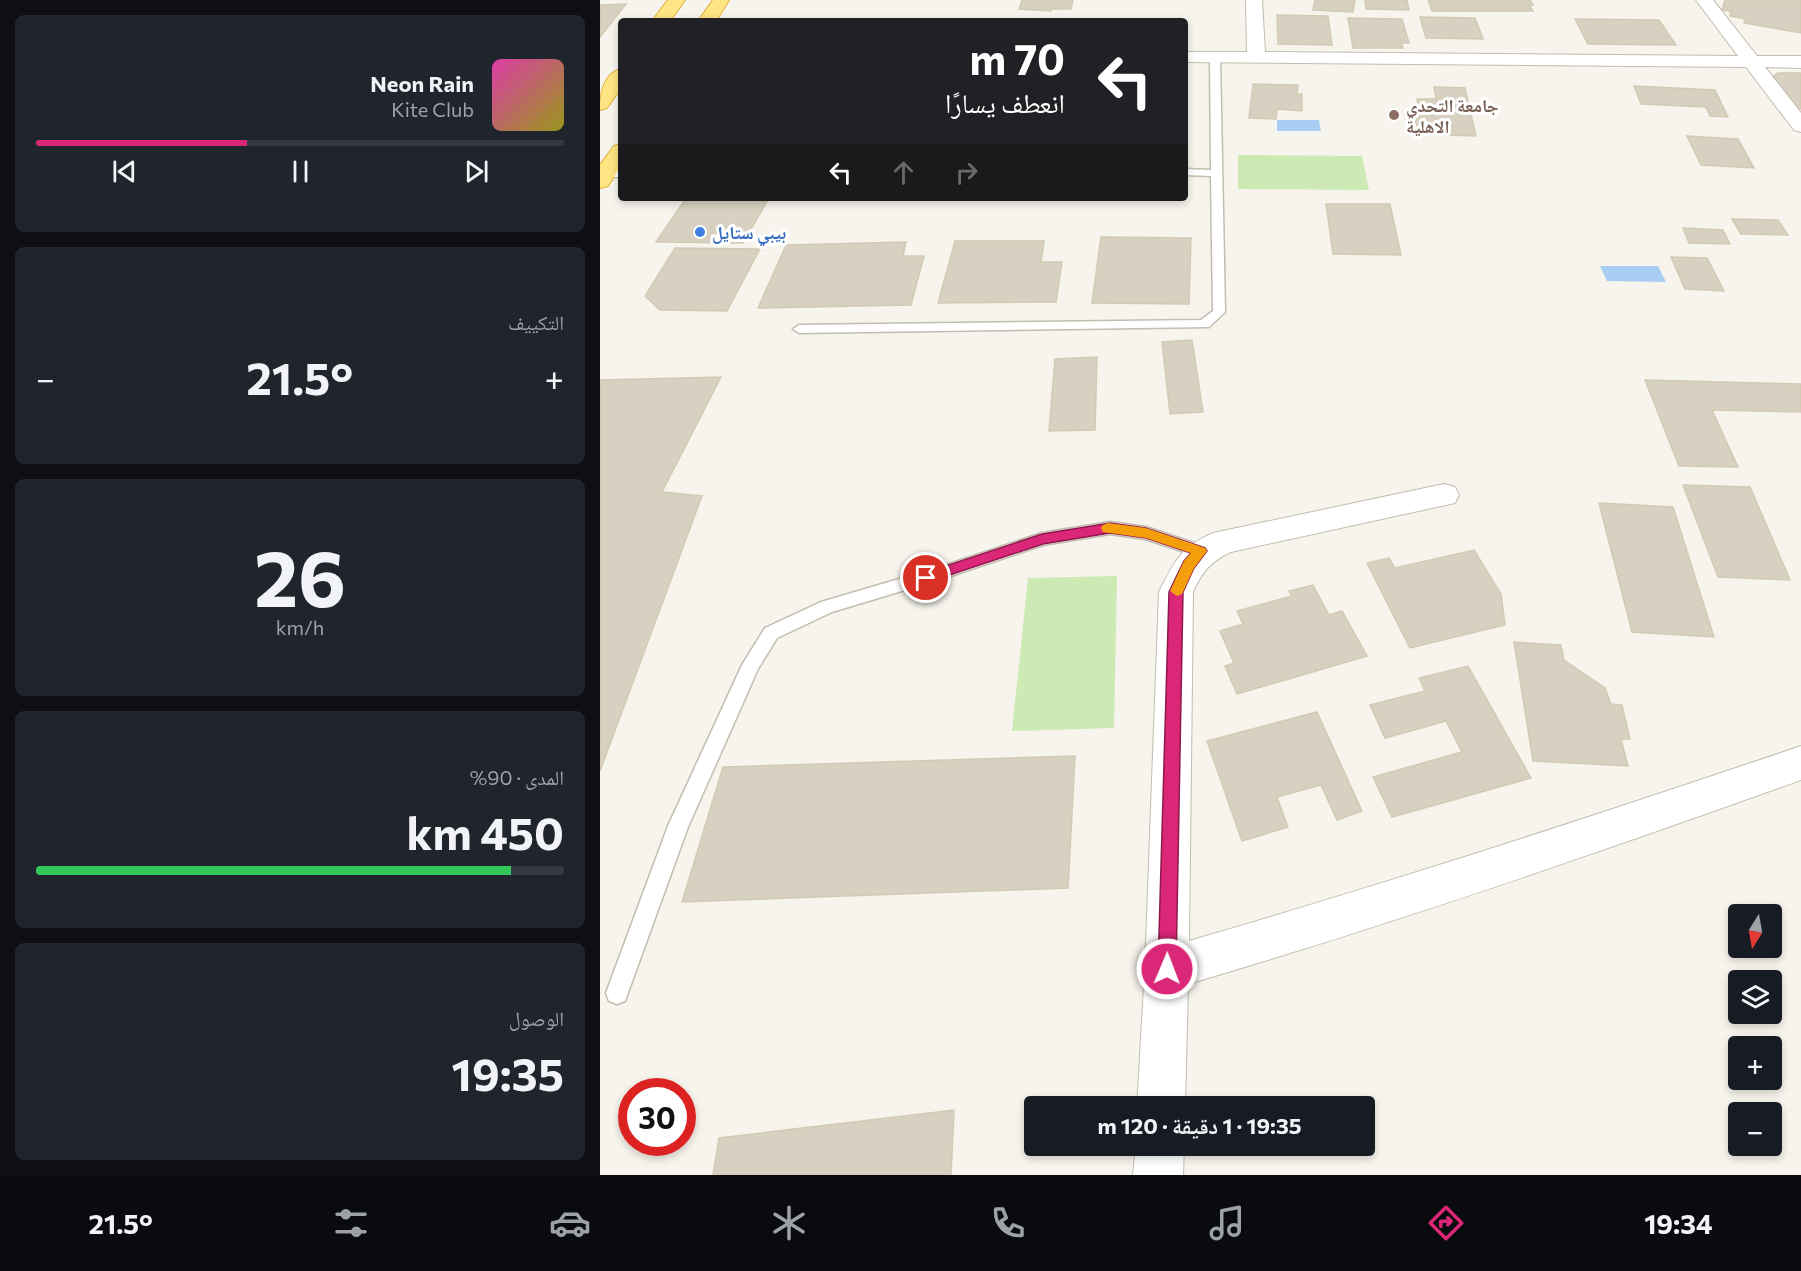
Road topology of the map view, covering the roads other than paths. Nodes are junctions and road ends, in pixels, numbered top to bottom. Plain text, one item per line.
1 (677, 0) edge
2 (722, 0) edge
3 (1254, 0) edge
4 (1704, 0) edge
5 (663, 18) edge
6 (709, 18) edge
7 (1188, 57) edge
8 (1215, 57) junction
9 (1256, 58) junction
10 (1752, 62) junction
11 (1801, 62) edge
12 (618, 79) edge
13 (600, 104) edge
14 (1801, 126) edge
15 (618, 156) edge
16 (1188, 172) edge
17 (1215, 172) junction
18 (609, 176) edge
19 (799, 329) dead end
20 (1444, 495) dead end
21 (1200, 551) junction
22 (1801, 763) edge
23 (1167, 969) junction
24 (617, 993) dead end
25 (1161, 1096) edge
26 (1159, 1156) edge
27 (1158, 1175) edge

1 - 5 highway
2 - 6 highway
3 - 9 street
4 - 10 street
7 - 8 street
8 - 9 street
8 - 17 lane
9 - 10 street
10 - 11 street
10 - 14 street
12 - 13 highway
15 - 18 highway
16 - 17 lane
17 - 19 lane
20 - 21 street
21 - 23 street
21 - 24 lane
22 - 23 street
23 - 25 street
26 - 27 street

